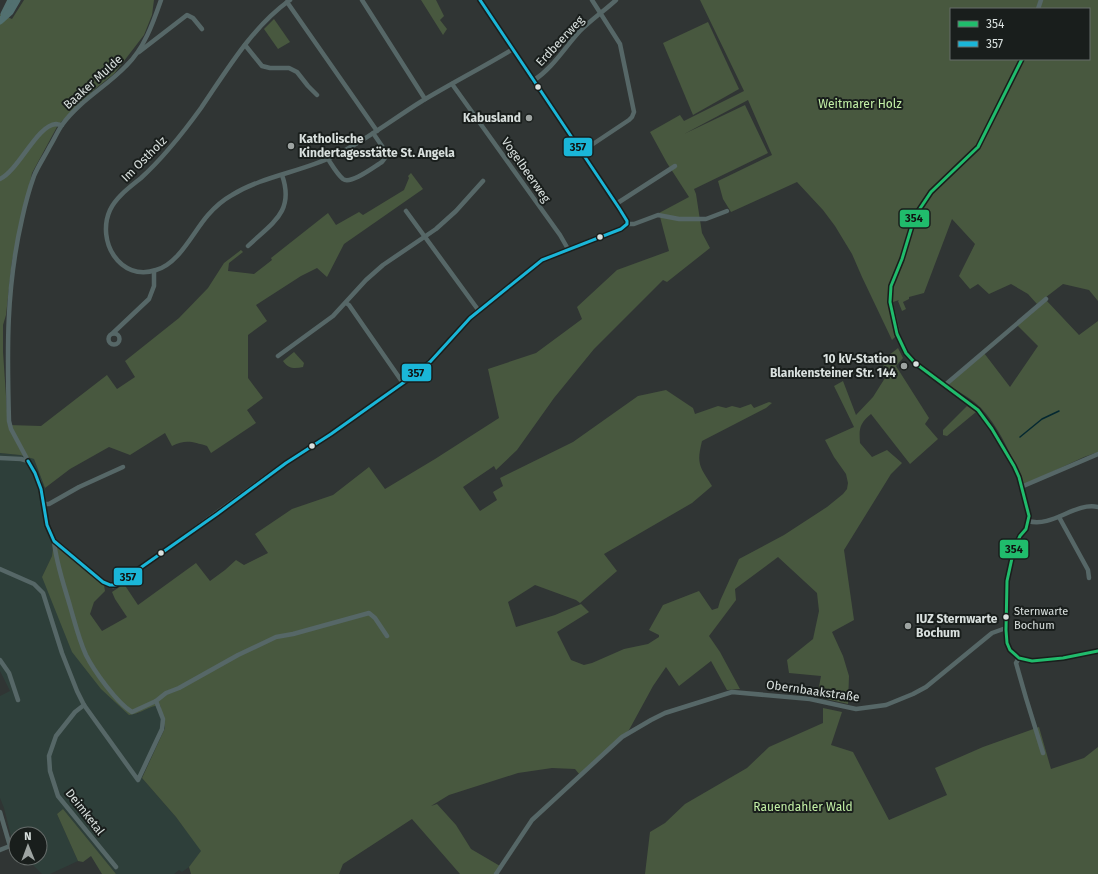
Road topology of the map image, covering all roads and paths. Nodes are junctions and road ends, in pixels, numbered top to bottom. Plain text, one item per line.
1 (11, 0) edge
2 (17, 0) edge
3 (162, 0) edge
4 (362, 0) edge
5 (481, 0) edge
6 (592, 0) edge
7 (616, 0) edge
8 (289, 1) edge
9 (601, 14) junction
10 (0, 20) edge
11 (202, 29) dead end
12 (245, 45) junction
13 (513, 49) junction
14 (138, 53) junction
15 (1022, 60) edge
16 (534, 81) junction
17 (452, 84) junction
18 (317, 95) dead end
19 (425, 99) junction
20 (62, 126) junction
21 (375, 132) junction
22 (581, 152) junction
23 (328, 159) junction
24 (675, 166) dead end
25 (282, 175) junction
26 (0, 179) edge
27 (483, 181) dead end
28 (616, 204) junction
29 (406, 211) dead end
30 (727, 211) dead end
31 (627, 224) junction
32 (426, 237) junction
33 (248, 246) dead end
34 (568, 249) junction
35 (154, 271) junction
36 (1046, 299) dead end
37 (346, 303) junction
38 (479, 311) junction
39 (113, 333) dead end
40 (278, 356) dead end
41 (403, 383) junction
42 (944, 385) junction
43 (1098, 454) edge
44 (0, 458) edge
45 (28, 461) junction
46 (123, 467) dead end
47 (1021, 487) junction
48 (44, 504) junction
49 (1098, 507) edge
50 (1059, 517) junction
51 (1028, 521) junction
52 (54, 541) junction
53 (0, 569) edge
54 (1089, 578) dead end
55 (1006, 628) junction
56 (387, 636) dead end
57 (1098, 650) edge
58 (1019, 658) junction
59 (0, 660) edge
60 (18, 700) dead end
61 (156, 701) junction
62 (84, 705) junction
63 (1043, 753) dead end
64 (0, 812) edge
65 (0, 850) edge
66 (116, 867) dead end
67 (496, 874) edge

1 - 10 main road
2 - 10 main road
3 - 14 street, Baaker Mulde
4 - 19 street
5 - 13 street
6 - 9 street
7 - 9 street, Erdbeerweg
8 - 12 street, Im Ostholz
8 - 21 street, Im Ostholz
9 - 16 street, Erdbeerweg
9 - 22 street
11 - 14 street, Baaker Mulde
12 - 18 street
12 - 35 street, Im Ostholz
13 - 16 street
13 - 17 street
14 - 20 street, Baaker Mulde
15 - 42 street
16 - 22 street
17 - 19 street
17 - 34 street, Vogelbeerweg
19 - 21 street
20 - 26 street, Baaker Mulde
20 - 45 street, Baaker Mulde
21 - 23 street
21 - 23 street, Im Ostholz
22 - 28 street
23 - 25 street
24 - 28 street
25 - 33 street
25 - 35 street
27 - 32 street
28 - 31 street
29 - 32 street
30 - 31 street
31 - 34 street
32 - 37 street
32 - 38 street
34 - 38 street
35 - 39 street
36 - 42 street
37 - 40 street
37 - 41 street
38 - 41 street
41 - 52 street
42 - 47 street
43 - 47 street
44 - 45 street
45 - 48 street, Baaker Mulde
46 - 48 street
47 - 51 street
48 - 52 street, Baaker Mulde
49 - 50 street
50 - 51 street
50 - 54 street
51 - 55 street
52 - 61 street, Baaker Mulde
53 - 62 street
55 - 58 street
55 - 67 street, Obernbaakstraße
56 - 61 street
57 - 58 street
58 - 63 street
59 - 60 street
61 - 62 street
62 - 66 street, Deimketal
64 - 65 street

